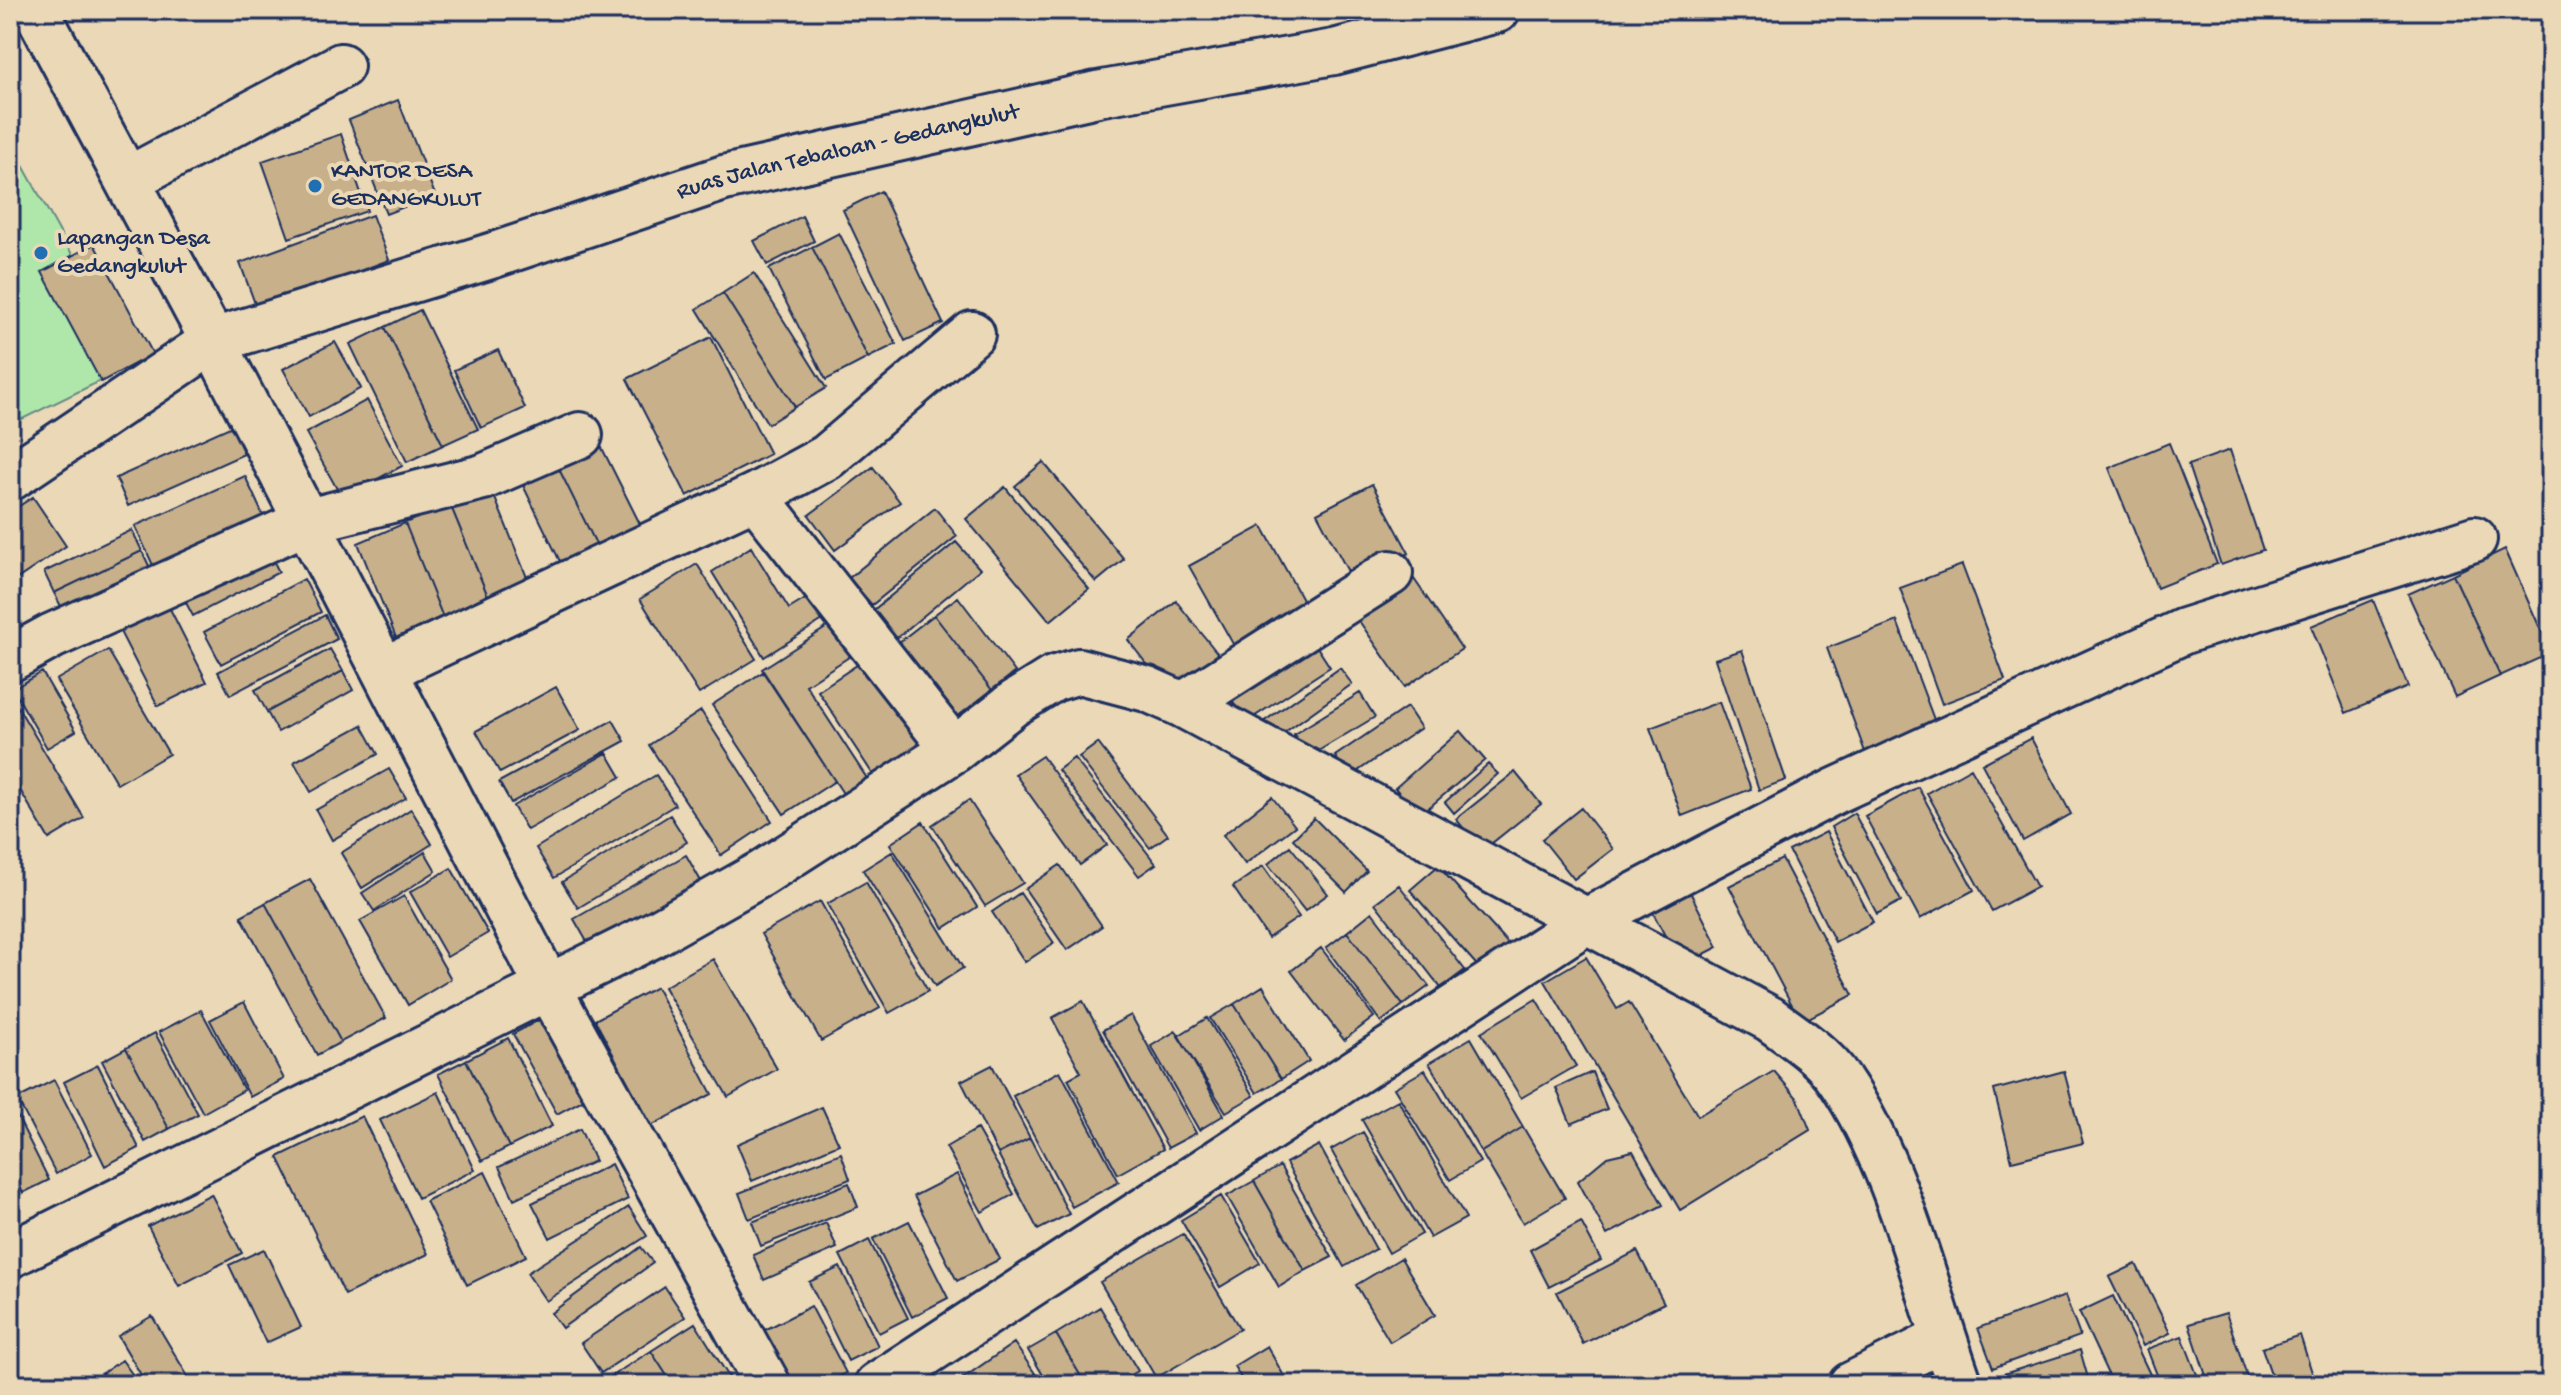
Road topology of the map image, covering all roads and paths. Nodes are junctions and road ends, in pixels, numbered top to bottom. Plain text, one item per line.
1 (36, 10) edge
2 (1497, 10) edge
3 (341, 66) dead end
4 (129, 179) junction
5 (972, 334) dead end
6 (213, 341) junction
7 (580, 435) dead end
8 (10, 478) edge
9 (755, 496) junction
10 (308, 521) junction
11 (2474, 539) dead end
12 (1390, 573) dead end
13 (10, 659) edge
14 (384, 670) junction
15 (1183, 705) junction
16 (954, 750) junction
17 (1588, 920) junction
18 (549, 989) junction
19 (10, 1255) edge
20 (1943, 1339) junction
21 (768, 1385) edge
22 (877, 1385) edge
23 (1851, 1385) edge
24 (1960, 1385) edge

1 - 4 street
2 - 6 street, Ruas Jalan Tebaloan - Gedangkulut
3 - 4 street
4 - 6 street
5 - 9 street
6 - 8 street, Ruas Jalan Tebaloan - Gedangkulut
6 - 10 street
7 - 10 street
9 - 14 street
9 - 16 street
10 - 13 street
10 - 14 street
11 - 17 street
12 - 15 street
14 - 18 street
15 - 16 street
15 - 17 street
16 - 18 street
17 - 20 street
17 - 22 street
18 - 19 street
18 - 21 street
20 - 23 street
20 - 24 street

